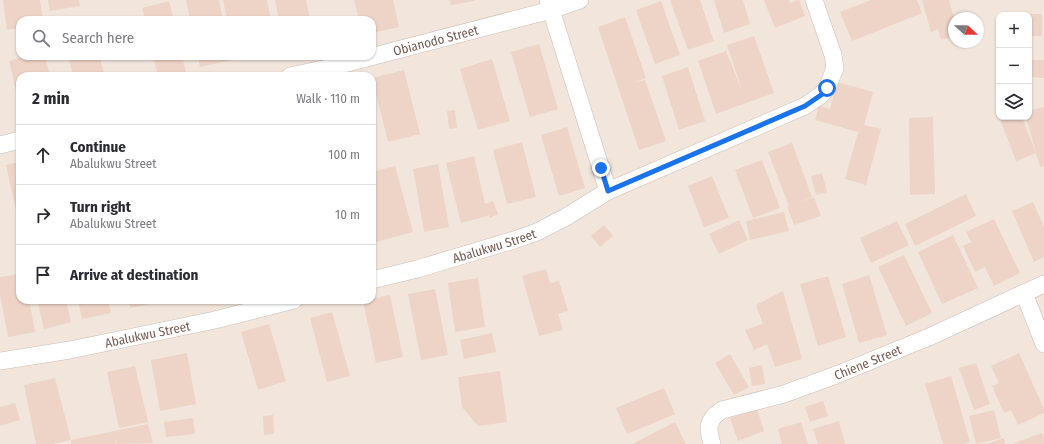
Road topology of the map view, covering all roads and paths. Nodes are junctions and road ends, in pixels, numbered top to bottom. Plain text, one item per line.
1 (580, 0) edge
2 (814, 0) edge
3 (550, 5) edge
4 (376, 54) edge
5 (356, 60) edge
6 (309, 72) edge
7 (16, 141) edge
8 (0, 145) edge
9 (608, 191) junction
10 (376, 279) edge
11 (1044, 284) edge
12 (1024, 292) junction
13 (278, 304) edge
14 (1044, 344) edge
15 (0, 360) edge
16 (712, 444) edge

1 - 3 street, Obianodo Street
2 - 9 street, Abalukwu Street
3 - 4 street, Obianodo Street
3 - 9 street
5 - 6 street, Obianodo Street
7 - 8 street
9 - 10 street, Abalukwu Street
11 - 12 street, Chiene Street
12 - 14 street
12 - 16 street, Chiene Street
13 - 15 street, Abalukwu Street

